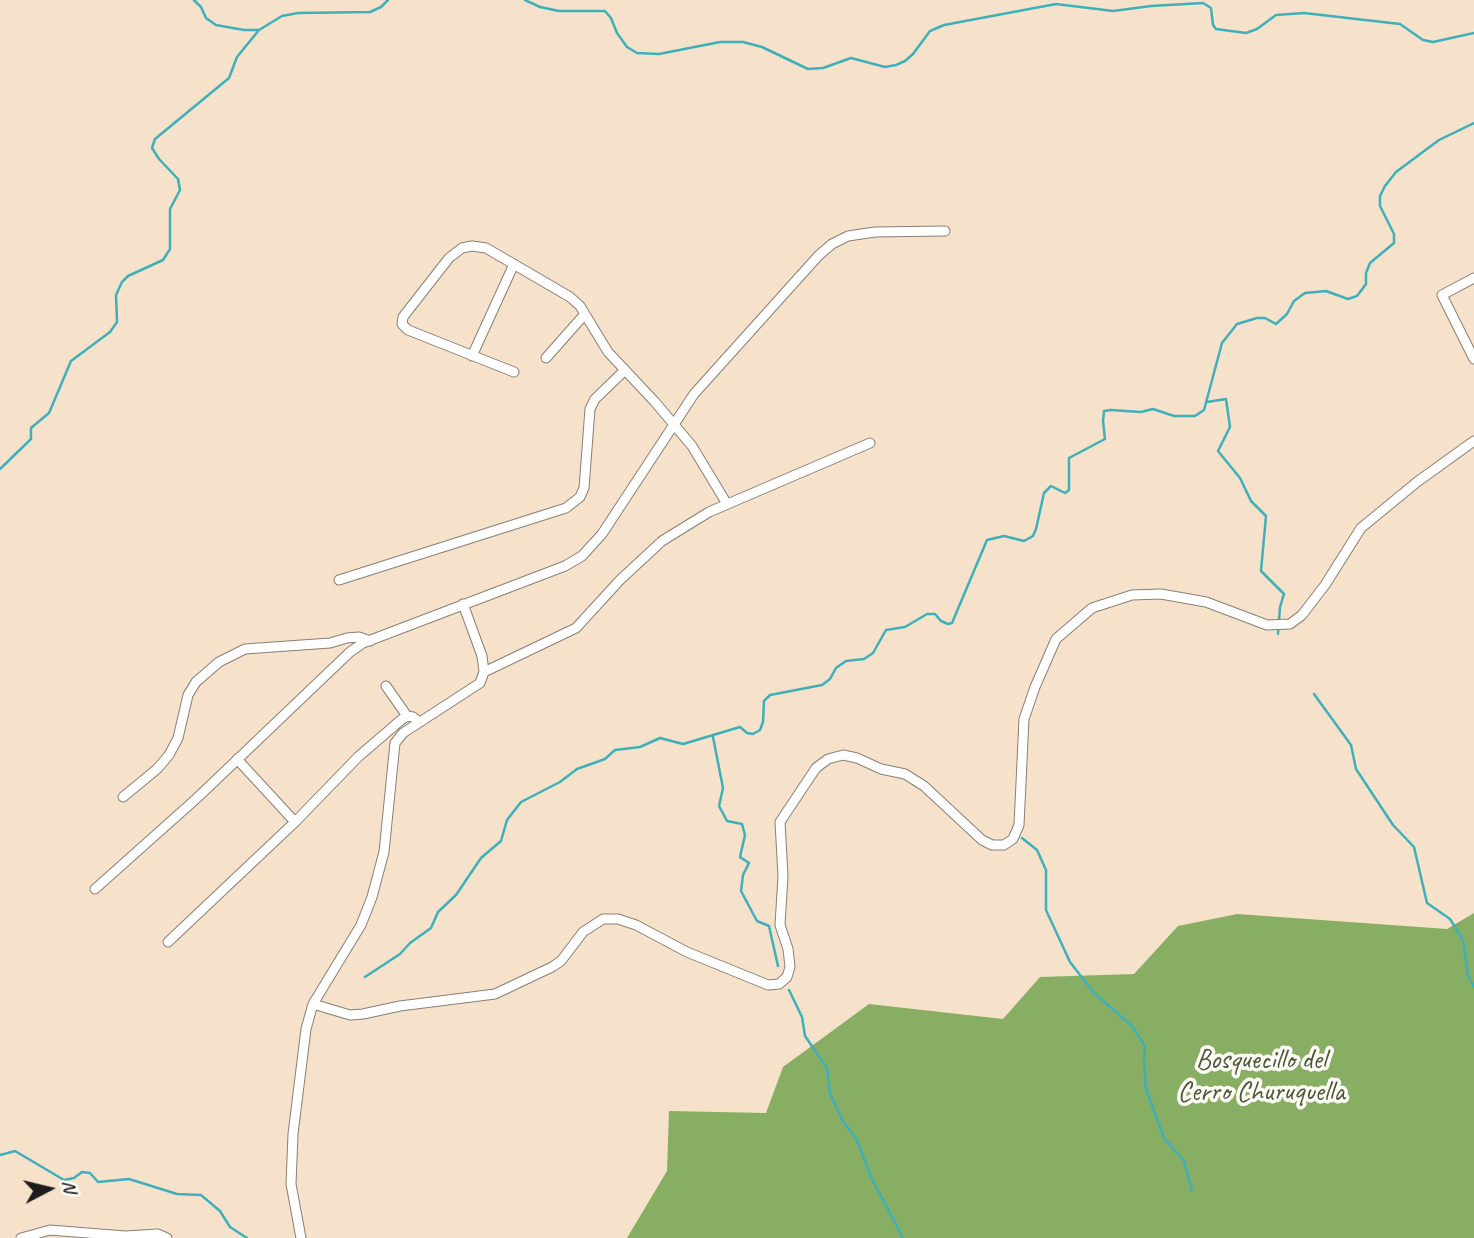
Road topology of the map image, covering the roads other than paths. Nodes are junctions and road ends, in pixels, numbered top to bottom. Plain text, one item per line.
1 (945, 231) dead end
2 (513, 264) junction
3 (1474, 278) edge
4 (584, 314) junction
5 (1470, 343) edge
6 (472, 356) junction
7 (546, 358) dead end
8 (1474, 359) edge
9 (624, 371) junction
10 (514, 372) dead end
11 (673, 423) junction
12 (1474, 441) edge
13 (870, 443) dead end
14 (727, 504) junction
15 (339, 580) dead end
16 (463, 604) junction
17 (370, 641) junction
18 (484, 673) junction
19 (386, 686) dead end
20 (407, 716) junction
21 (419, 722) junction
22 (237, 759) junction
23 (123, 797) dead end
24 (295, 822) junction
25 (95, 889) dead end
26 (167, 942) dead end
27 (313, 1004) junction
28 (21, 1238) edge
29 (167, 1238) edge
30 (301, 1238) edge

1 - 11 street
2 - 4 street
2 - 6 street
2 - 6 street
3 - 5 street
4 - 7 street
4 - 9 street
5 - 8 street
6 - 10 street
9 - 11 street
9 - 15 street
11 - 14 street
11 - 16 street
12 - 27 street
13 - 14 street
14 - 18 street
16 - 17 street
16 - 18 street
17 - 22 street
17 - 23 street
18 - 21 street
19 - 20 street
20 - 21 street
20 - 24 street
21 - 27 street
22 - 24 street
22 - 25 street
24 - 26 street
27 - 30 street
28 - 29 street

